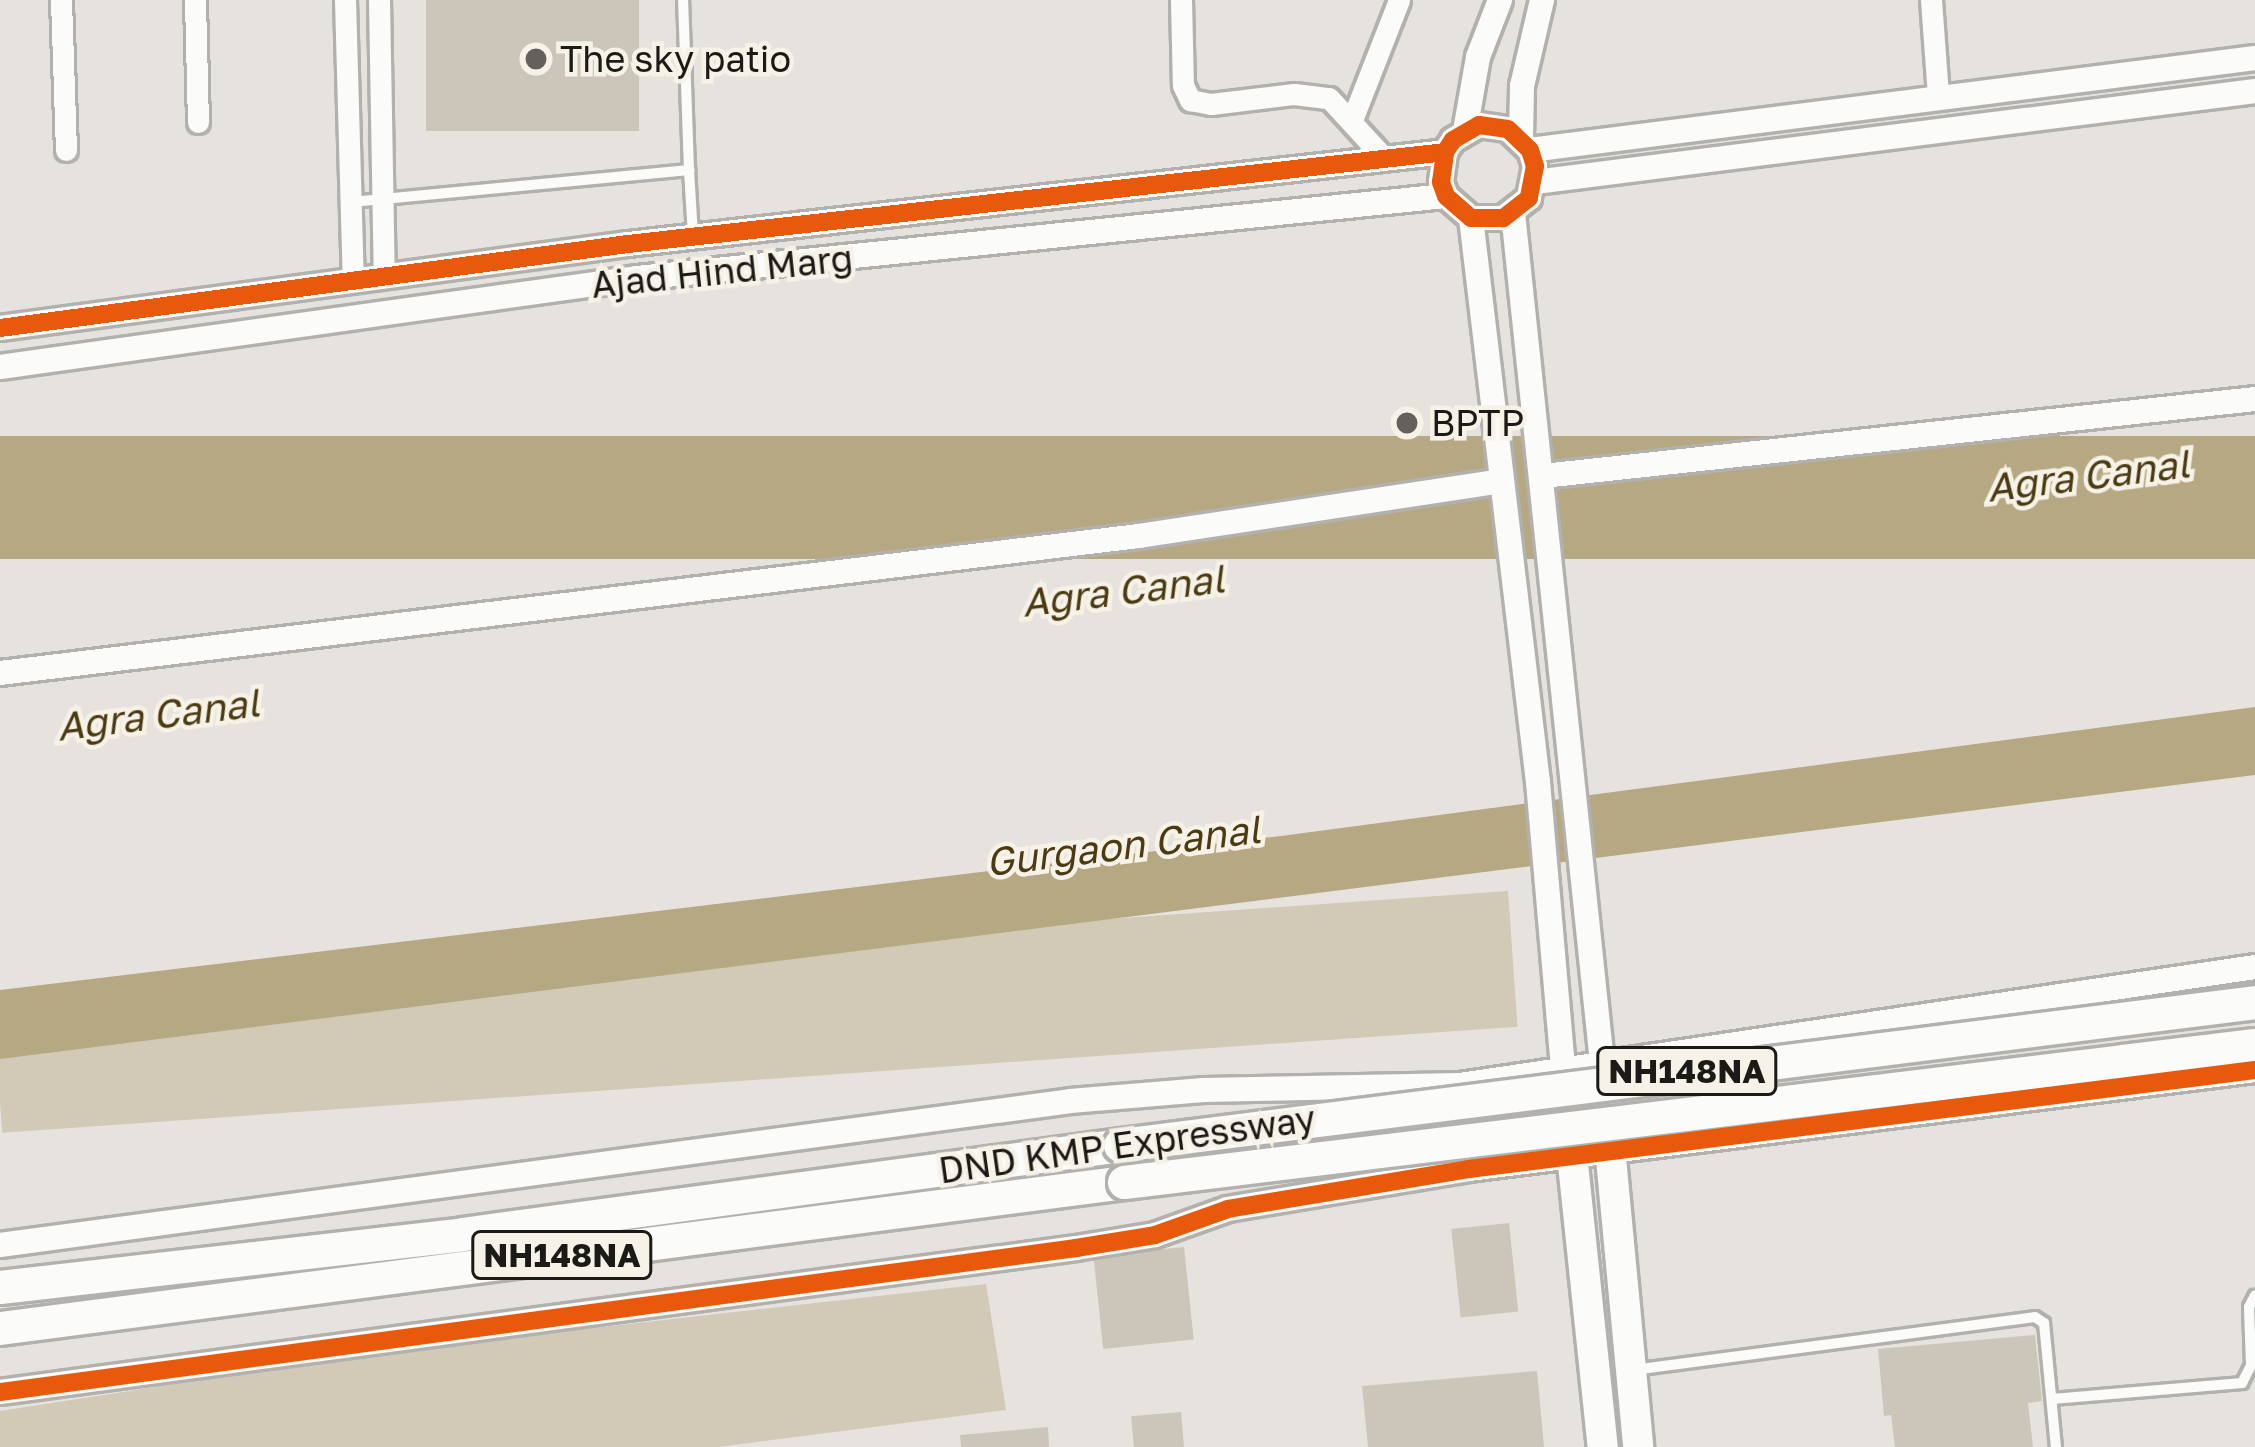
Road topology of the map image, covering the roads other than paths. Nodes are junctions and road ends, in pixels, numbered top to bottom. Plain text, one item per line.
1 (61, 0) edge
2 (195, 0) edge
3 (345, 0) edge
4 (379, 0) edge
5 (682, 0) edge
6 (1181, 0) edge
7 (1400, 0) edge
8 (1500, 0) edge
9 (1542, 0) edge
10 (1931, 0) edge
11 (2255, 58) edge
12 (2255, 91) edge
13 (1938, 96) junction
14 (1352, 120) junction
15 (198, 122) dead end
16 (1465, 131) junction
17 (1525, 144) junction
18 (66, 151) dead end
19 (1444, 152) junction
20 (1385, 159) junction
21 (689, 170) junction
22 (1191, 182) junction
23 (1535, 182) junction
24 (1446, 196) junction
25 (383, 200) junction
26 (351, 202) junction
27 (1513, 213) junction
28 (1471, 218) junction
29 (1195, 222) junction
30 (693, 236) junction
31 (384, 276) junction
32 (353, 280) junction
33 (0, 328) edge
34 (0, 367) edge
35 (2255, 399) edge
36 (1543, 476) junction
37 (1501, 481) junction
38 (0, 673) edge
39 (1568, 721) junction
40 (1529, 724) junction
41 (2255, 967) edge
42 (2255, 1002) edge
43 (2255, 1045) edge
44 (1601, 1063) junction
45 (1563, 1069) junction
46 (2255, 1070) edge
47 (1610, 1154) junction
48 (1574, 1159) junction
49 (0, 1245) edge
50 (0, 1287) edge
51 (2255, 1295) edge
52 (0, 1328) edge
53 (1630, 1370) junction
54 (0, 1392) edge
55 (2052, 1400) junction
56 (1603, 1447) edge
57 (1638, 1447) edge
58 (2056, 1447) edge

1 - 18 street
2 - 15 street
3 - 26 street
4 - 25 street
5 - 21 lane
6 - 14 street
7 - 14 street
8 - 16 street
9 - 17 street
10 - 13 street
11 - 13 street
12 - 23 street
13 - 17 street
14 - 20 street
16 - 17 street
16 - 19 street
17 - 23 street
19 - 20 street
19 - 24 street
20 - 22 street
21 - 25 lane
21 - 30 lane
22 - 29 street
22 - 30 street
23 - 27 street
24 - 28 street
24 - 29 street, Ajad Hind Marg
25 - 26 lane
25 - 31 street
26 - 32 street
27 - 28 street
27 - 36 street
28 - 37 street
29 - 34 street, Ajad Hind Marg
30 - 31 street
31 - 32 street
32 - 33 street
35 - 36 street
36 - 39 street
37 - 38 street
37 - 40 street
39 - 40 street
39 - 44 street
40 - 45 street
41 - 44 street
42 - 50 highway, DND KMP Expressway / NH148NA, bridge
43 - 52 highway, DND KMP Expressway / NH148NA, bridge
44 - 45 street
44 - 47 main road
45 - 48 main road
45 - 49 street
46 - 47 street
47 - 48 street
47 - 53 main road
48 - 54 street
48 - 56 main road
51 - 55 lane
53 - 55 lane
53 - 57 main road
55 - 58 lane

